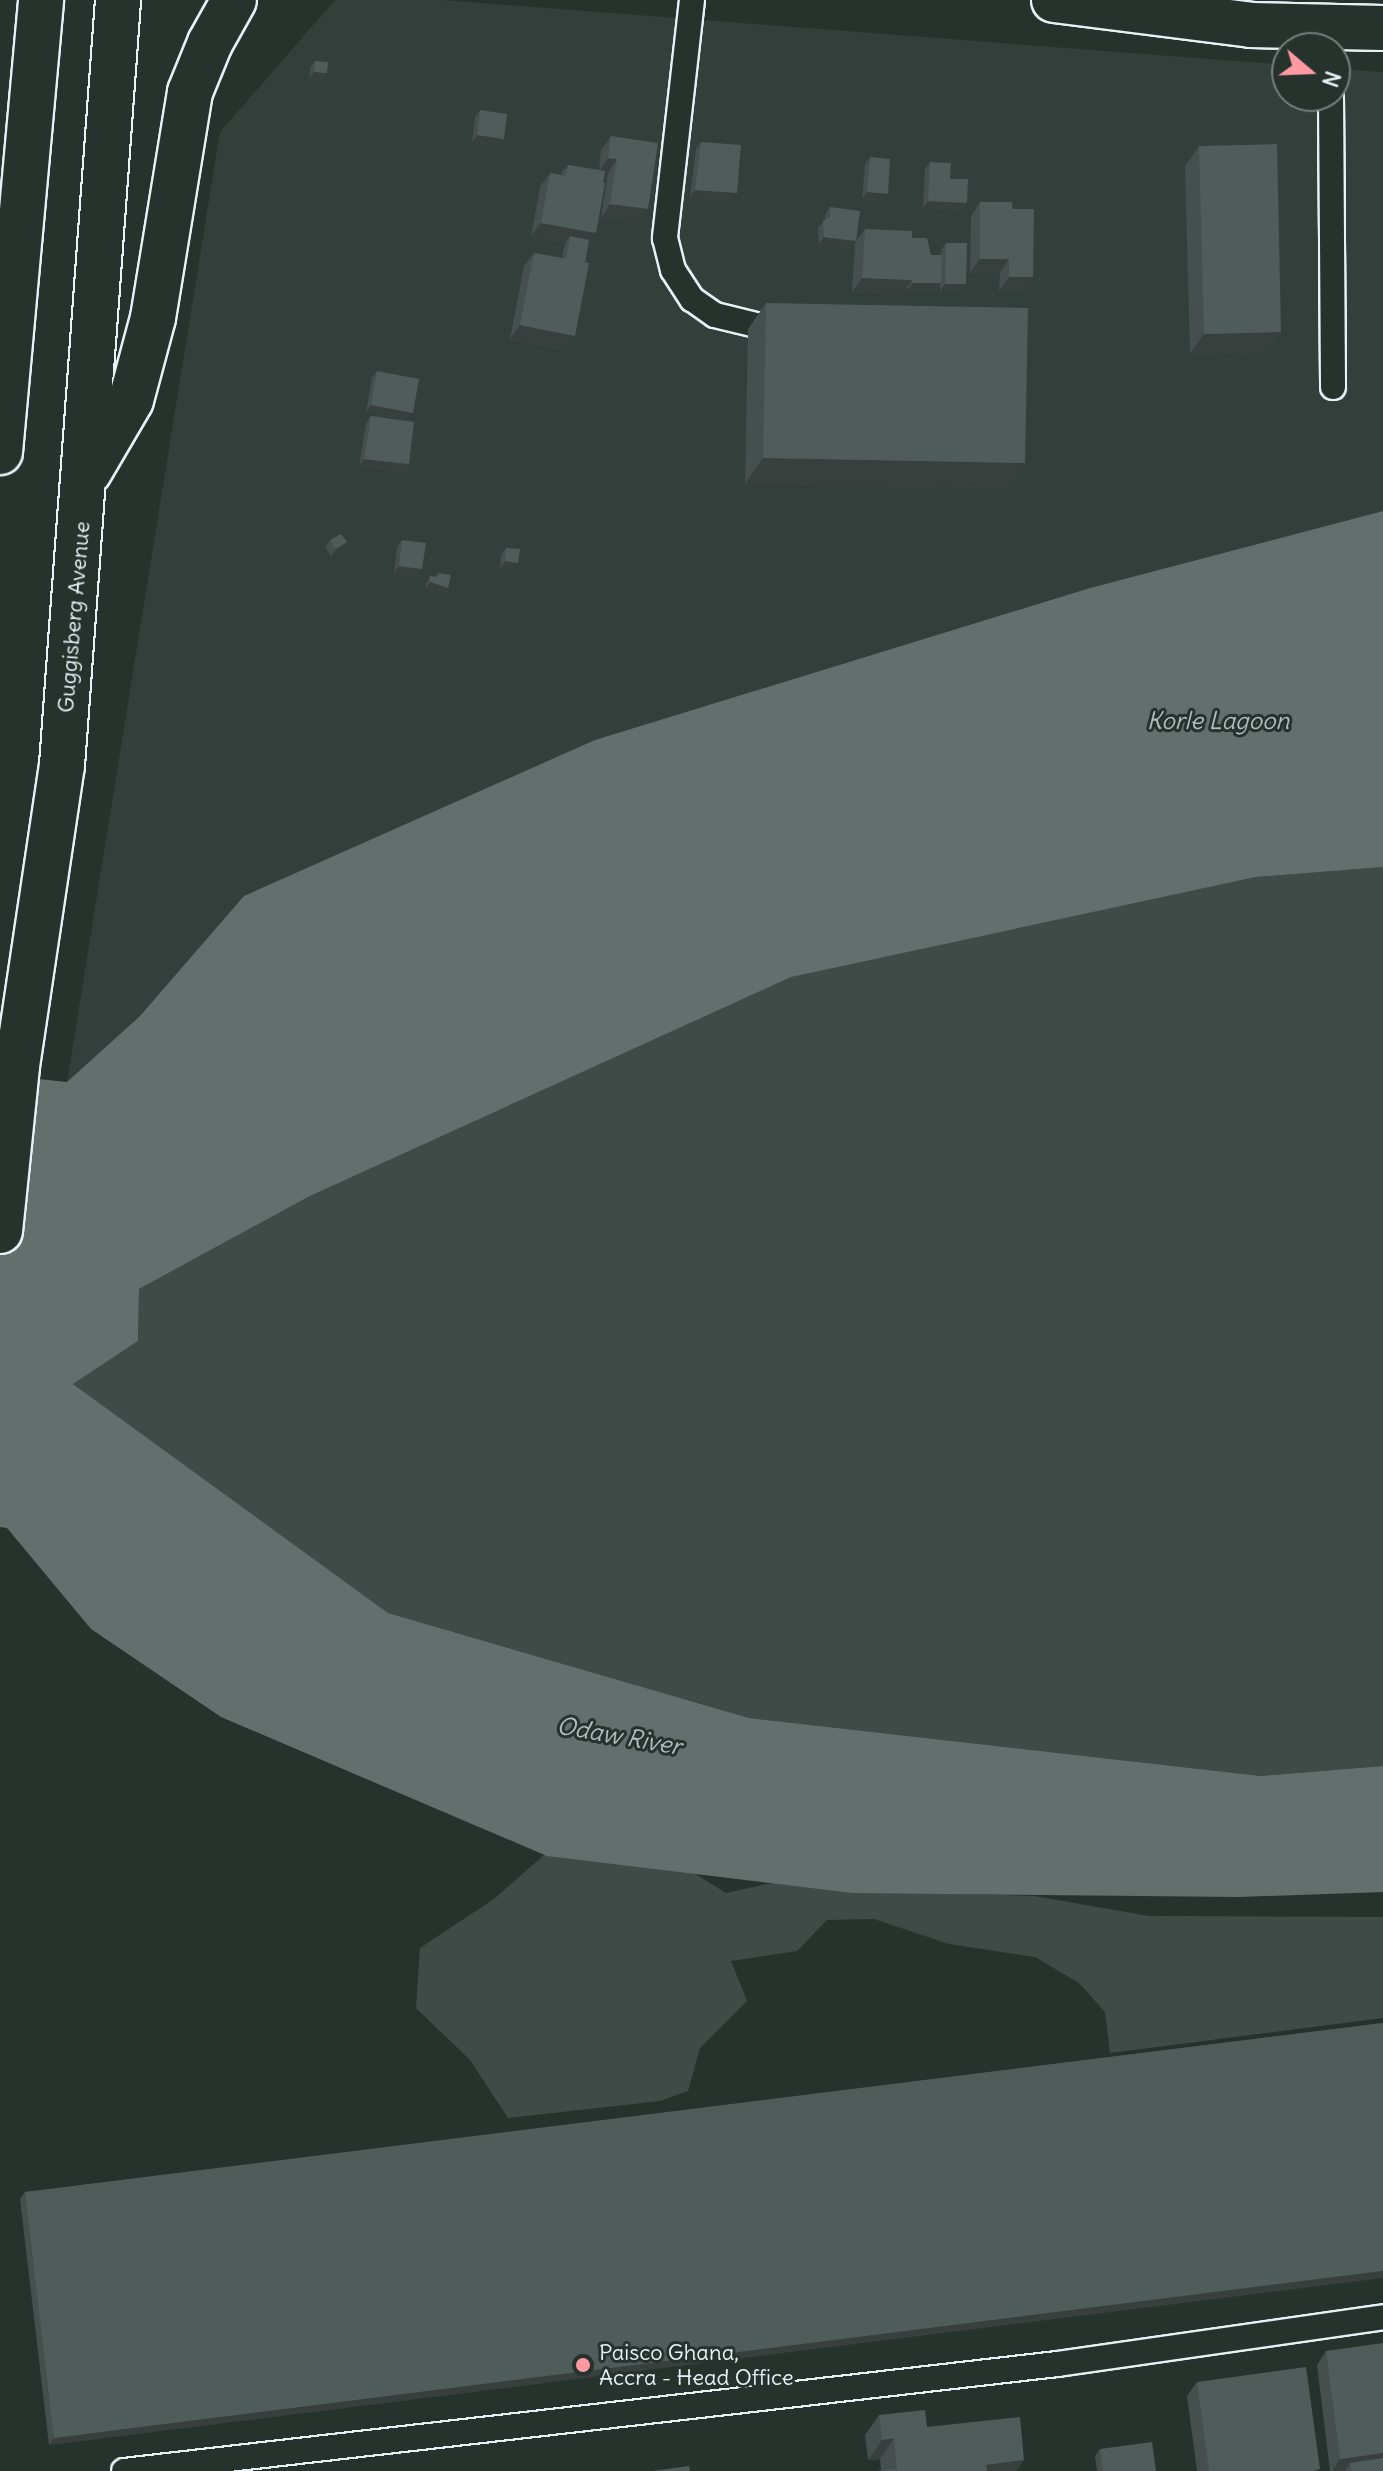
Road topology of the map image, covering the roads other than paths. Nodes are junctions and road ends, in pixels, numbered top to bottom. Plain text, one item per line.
1 (118, 0) edge
2 (234, 0) edge
3 (692, 0) edge
4 (1054, 0) edge
5 (37, 5) edge
6 (1383, 28) edge
7 (1297, 32) edge
8 (1351, 33) edge
9 (1331, 112) edge
10 (804, 324) edge
11 (1333, 387) dead end
12 (0, 452) edge
13 (74, 633) junction
14 (0, 1231) edge
15 (1383, 2317) edge
16 (124, 2471) edge

1 - 13 main road, Guggisberg Avenue
2 - 13 main road
3 - 10 lane
4 - 7 main road
5 - 12 main road
6 - 8 main road
9 - 11 lane
13 - 14 main road, Guggisberg Avenue
15 - 16 lane

